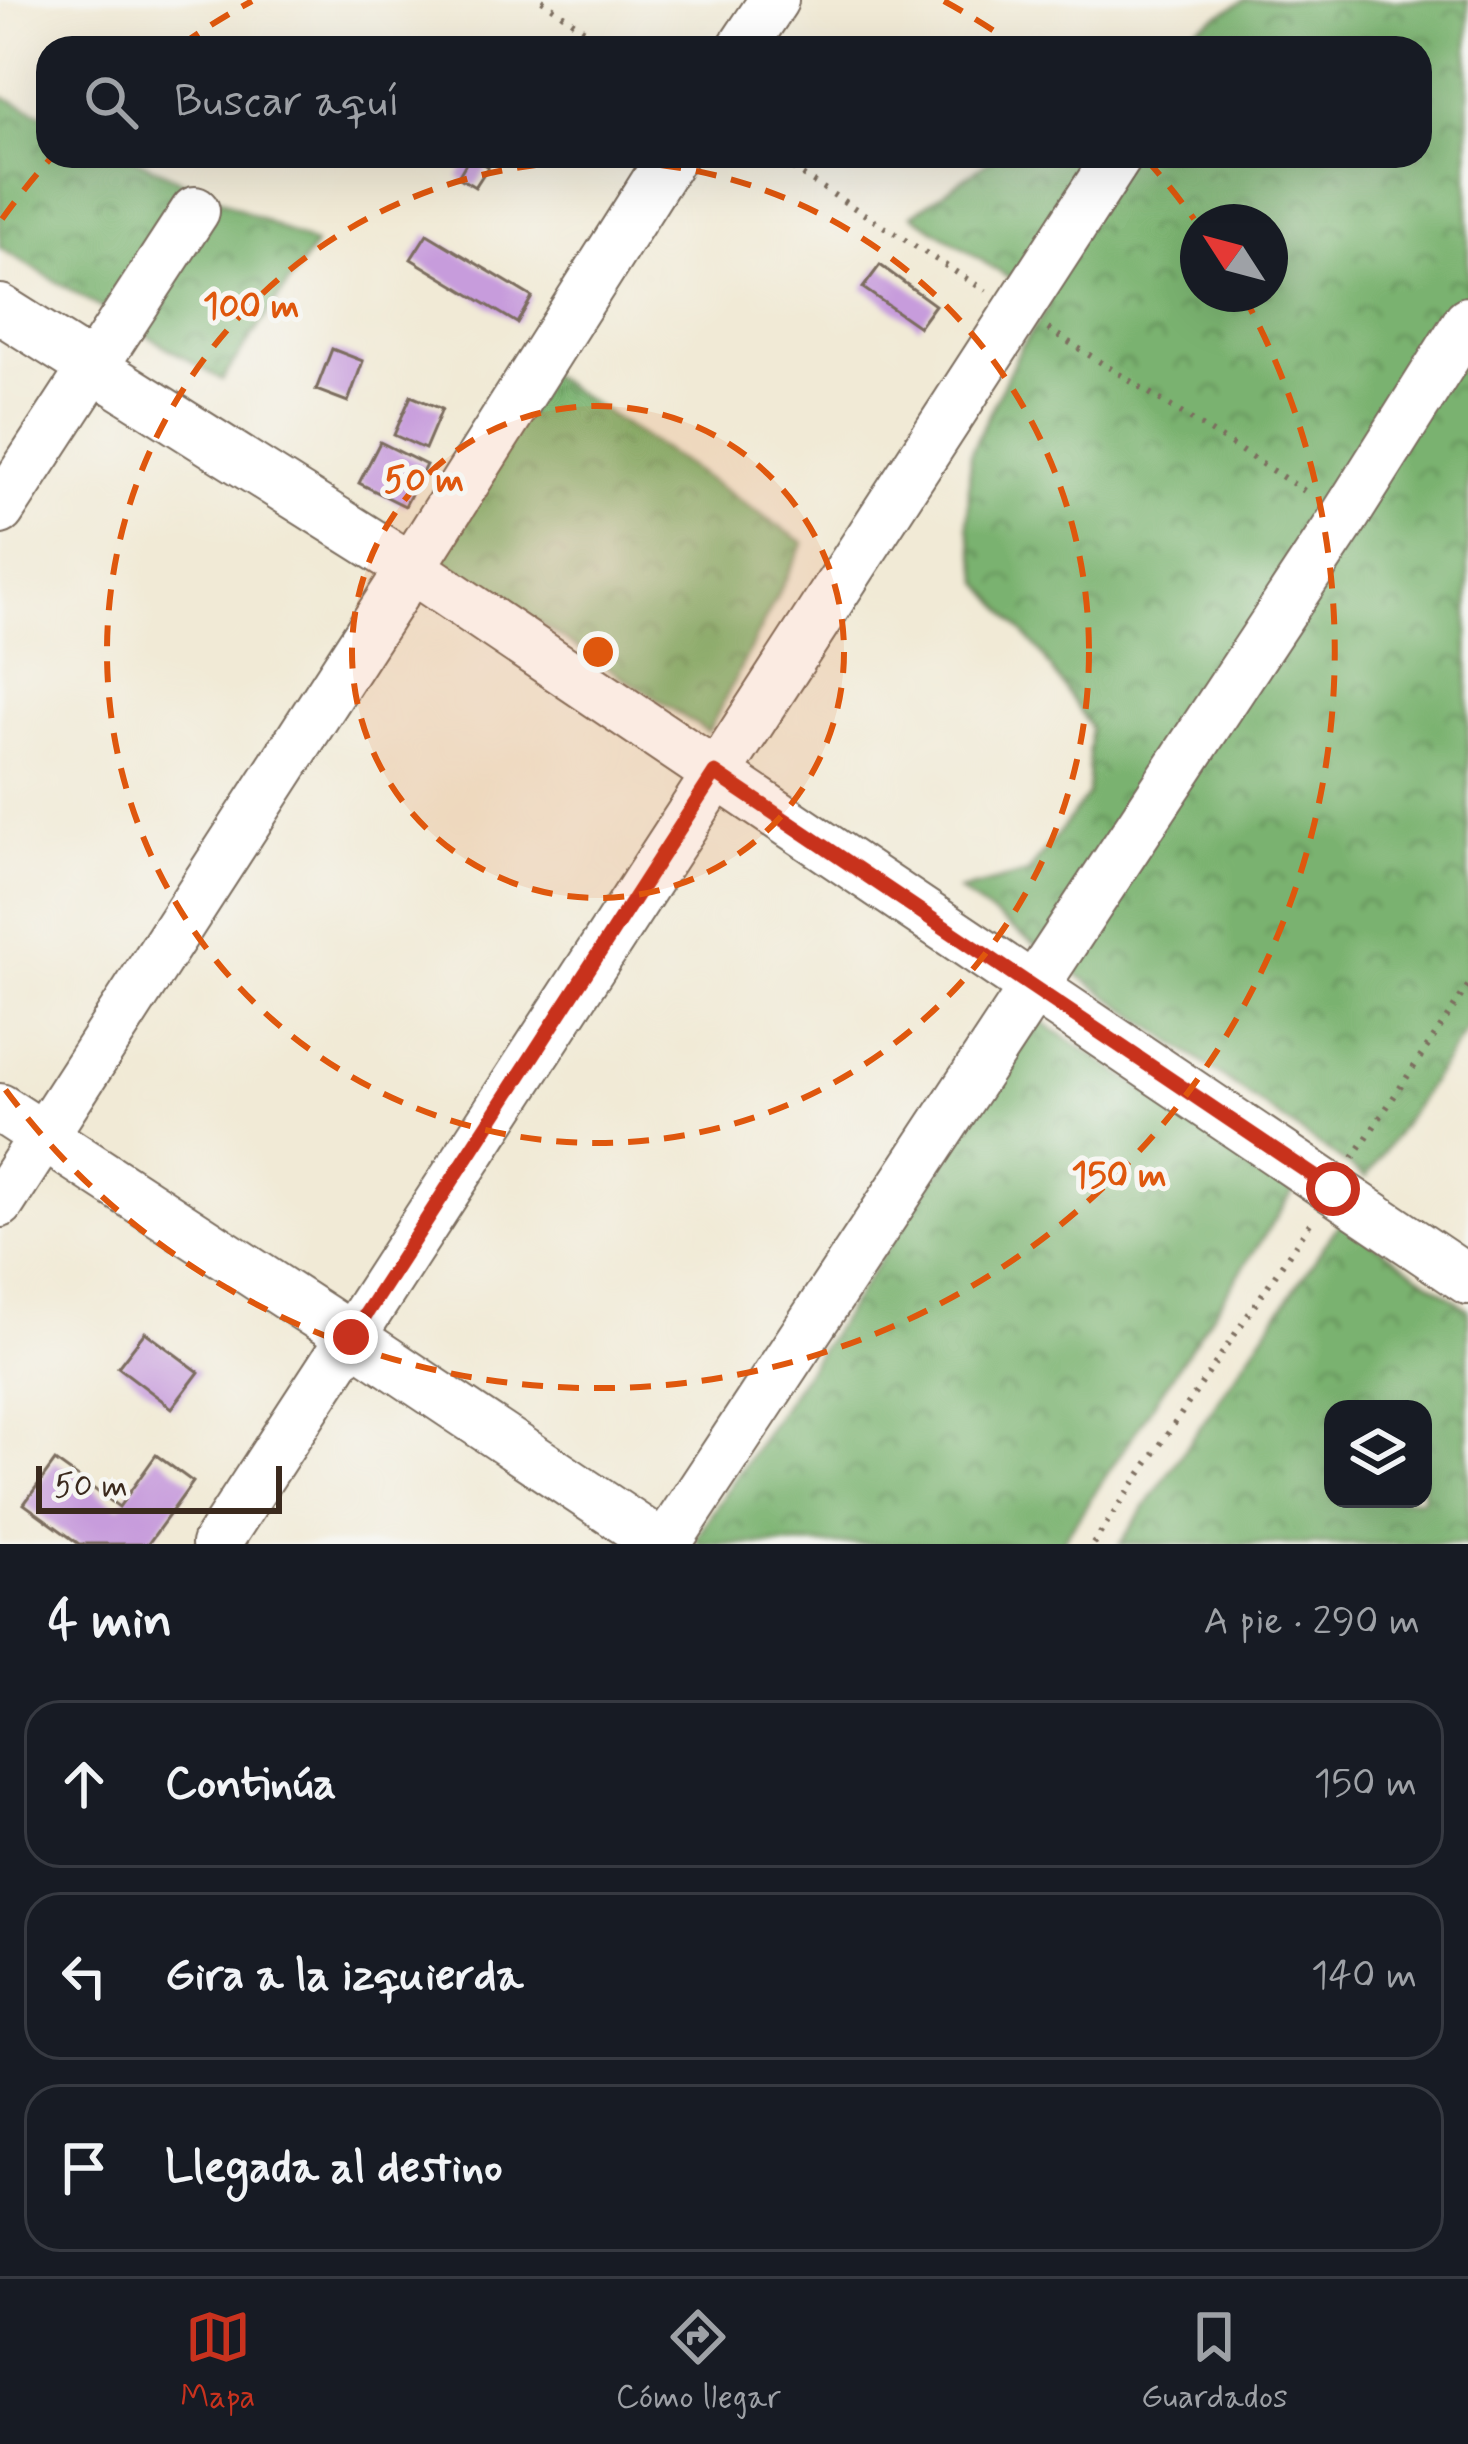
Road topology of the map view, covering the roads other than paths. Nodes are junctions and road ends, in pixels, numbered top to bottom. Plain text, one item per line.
1 (774, 0) edge
2 (750, 36) edge
3 (664, 168) edge
4 (1110, 168) edge
5 (195, 211) dead end
6 (0, 309) edge
7 (1468, 321) edge
8 (93, 368) junction
9 (0, 510) edge
10 (411, 568) junction
11 (715, 773) junction
12 (1034, 987) junction
13 (0, 1108) edge
14 (44, 1136) junction
15 (0, 1204) edge
16 (1468, 1280) edge
17 (351, 1337) junction
18 (216, 1544) edge
19 (664, 1544) edge

1 - 2 street
3 - 10 street
4 - 11 street
5 - 8 street
6 - 8 street
7 - 12 street
8 - 9 street
8 - 10 street
10 - 11 street
10 - 14 street
11 - 12 street
11 - 17 street
12 - 16 street
12 - 19 street
13 - 14 street
14 - 15 street
14 - 17 street
17 - 18 street
17 - 19 street

